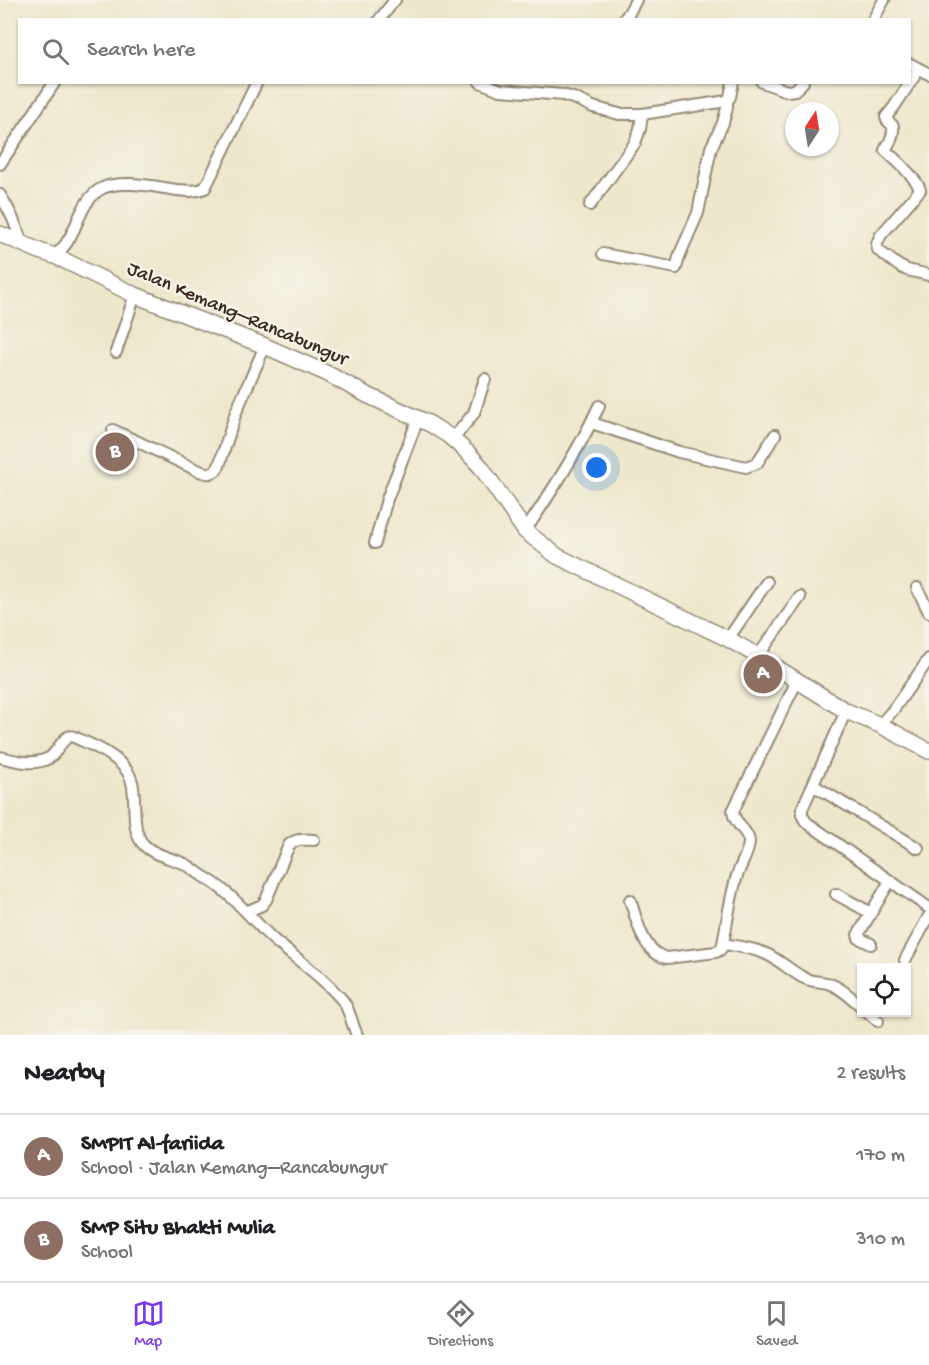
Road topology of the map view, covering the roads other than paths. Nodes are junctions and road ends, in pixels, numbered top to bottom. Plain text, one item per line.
1 (394, 0) edge
2 (636, 0) edge
3 (884, 0) edge
4 (380, 18) edge
5 (626, 18) edge
6 (874, 18) edge
7 (54, 84) edge
8 (256, 84) edge
9 (485, 84) edge
10 (733, 84) edge
11 (768, 84) edge
12 (800, 84) edge
13 (909, 84) edge
14 (727, 101) junction
15 (642, 114) junction
16 (0, 164) edge
17 (0, 195) edge
18 (590, 205) dead end
19 (0, 234) edge
20 (21, 242) junction
21 (603, 254) dead end
22 (55, 256) junction
23 (929, 274) edge
24 (135, 295) junction
25 (265, 346) junction
26 (116, 351) dead end
27 (484, 379) dead end
28 (599, 406) dead end
29 (418, 419) junction
30 (592, 423) junction
31 (113, 430) dead end
32 (775, 435) dead end
33 (453, 440) junction
34 (525, 531) junction
35 (375, 543) dead end
36 (767, 582) dead end
37 (917, 588) dead end
38 (800, 597) dead end
39 (929, 612) edge
40 (728, 639) junction
41 (759, 656) junction
42 (929, 659) edge
43 (797, 681) junction
44 (846, 711) junction
45 (880, 725) junction
46 (929, 751) edge
47 (0, 757) edge
48 (813, 785) junction
49 (314, 840) dead end
50 (918, 848) dead end
51 (890, 881) junction
52 (836, 894) dead end
53 (630, 900) dead end
54 (929, 908) edge
55 (246, 912) junction
56 (871, 914) junction
57 (929, 916) edge
58 (723, 944) junction
59 (871, 944) dead end
60 (905, 960) dead end
61 (857, 1003) edge
62 (874, 1017) edge
63 (878, 1021) dead end
64 (357, 1035) edge

1 - 4 street
2 - 5 street
3 - 6 street
7 - 16 street
8 - 22 street
9 - 15 street
10 - 14 street
11 - 12 street
13 - 23 street
14 - 15 street
14 - 21 street
15 - 18 street
17 - 20 street
19 - 20 street, Jalan Kemang–Rancabungur
20 - 22 street, Jalan Kemang–Rancabungur
22 - 24 street, Jalan Kemang–Rancabungur
24 - 25 street, Jalan Kemang–Rancabungur
24 - 26 street
25 - 29 street, Jalan Kemang–Rancabungur
25 - 31 street
27 - 33 street
28 - 30 street
29 - 33 street, Jalan Kemang–Rancabungur
29 - 35 street
30 - 32 street
30 - 34 street
33 - 34 street, Jalan Kemang–Rancabungur
34 - 40 street, Jalan Kemang–Rancabungur
36 - 40 street
37 - 39 street
38 - 41 street
40 - 41 street, Jalan Kemang–Rancabungur
41 - 43 street, Jalan Kemang–Rancabungur
42 - 45 street
43 - 44 street, Jalan Kemang–Rancabungur
43 - 58 street
44 - 45 street, Jalan Kemang–Rancabungur
44 - 48 street
45 - 46 street, Jalan Kemang–Rancabungur
47 - 55 street
48 - 50 street
48 - 51 street
49 - 55 street
51 - 54 street
51 - 56 street
52 - 56 street
53 - 58 street
55 - 64 street
56 - 59 street
57 - 60 street
58 - 61 street
62 - 63 street

